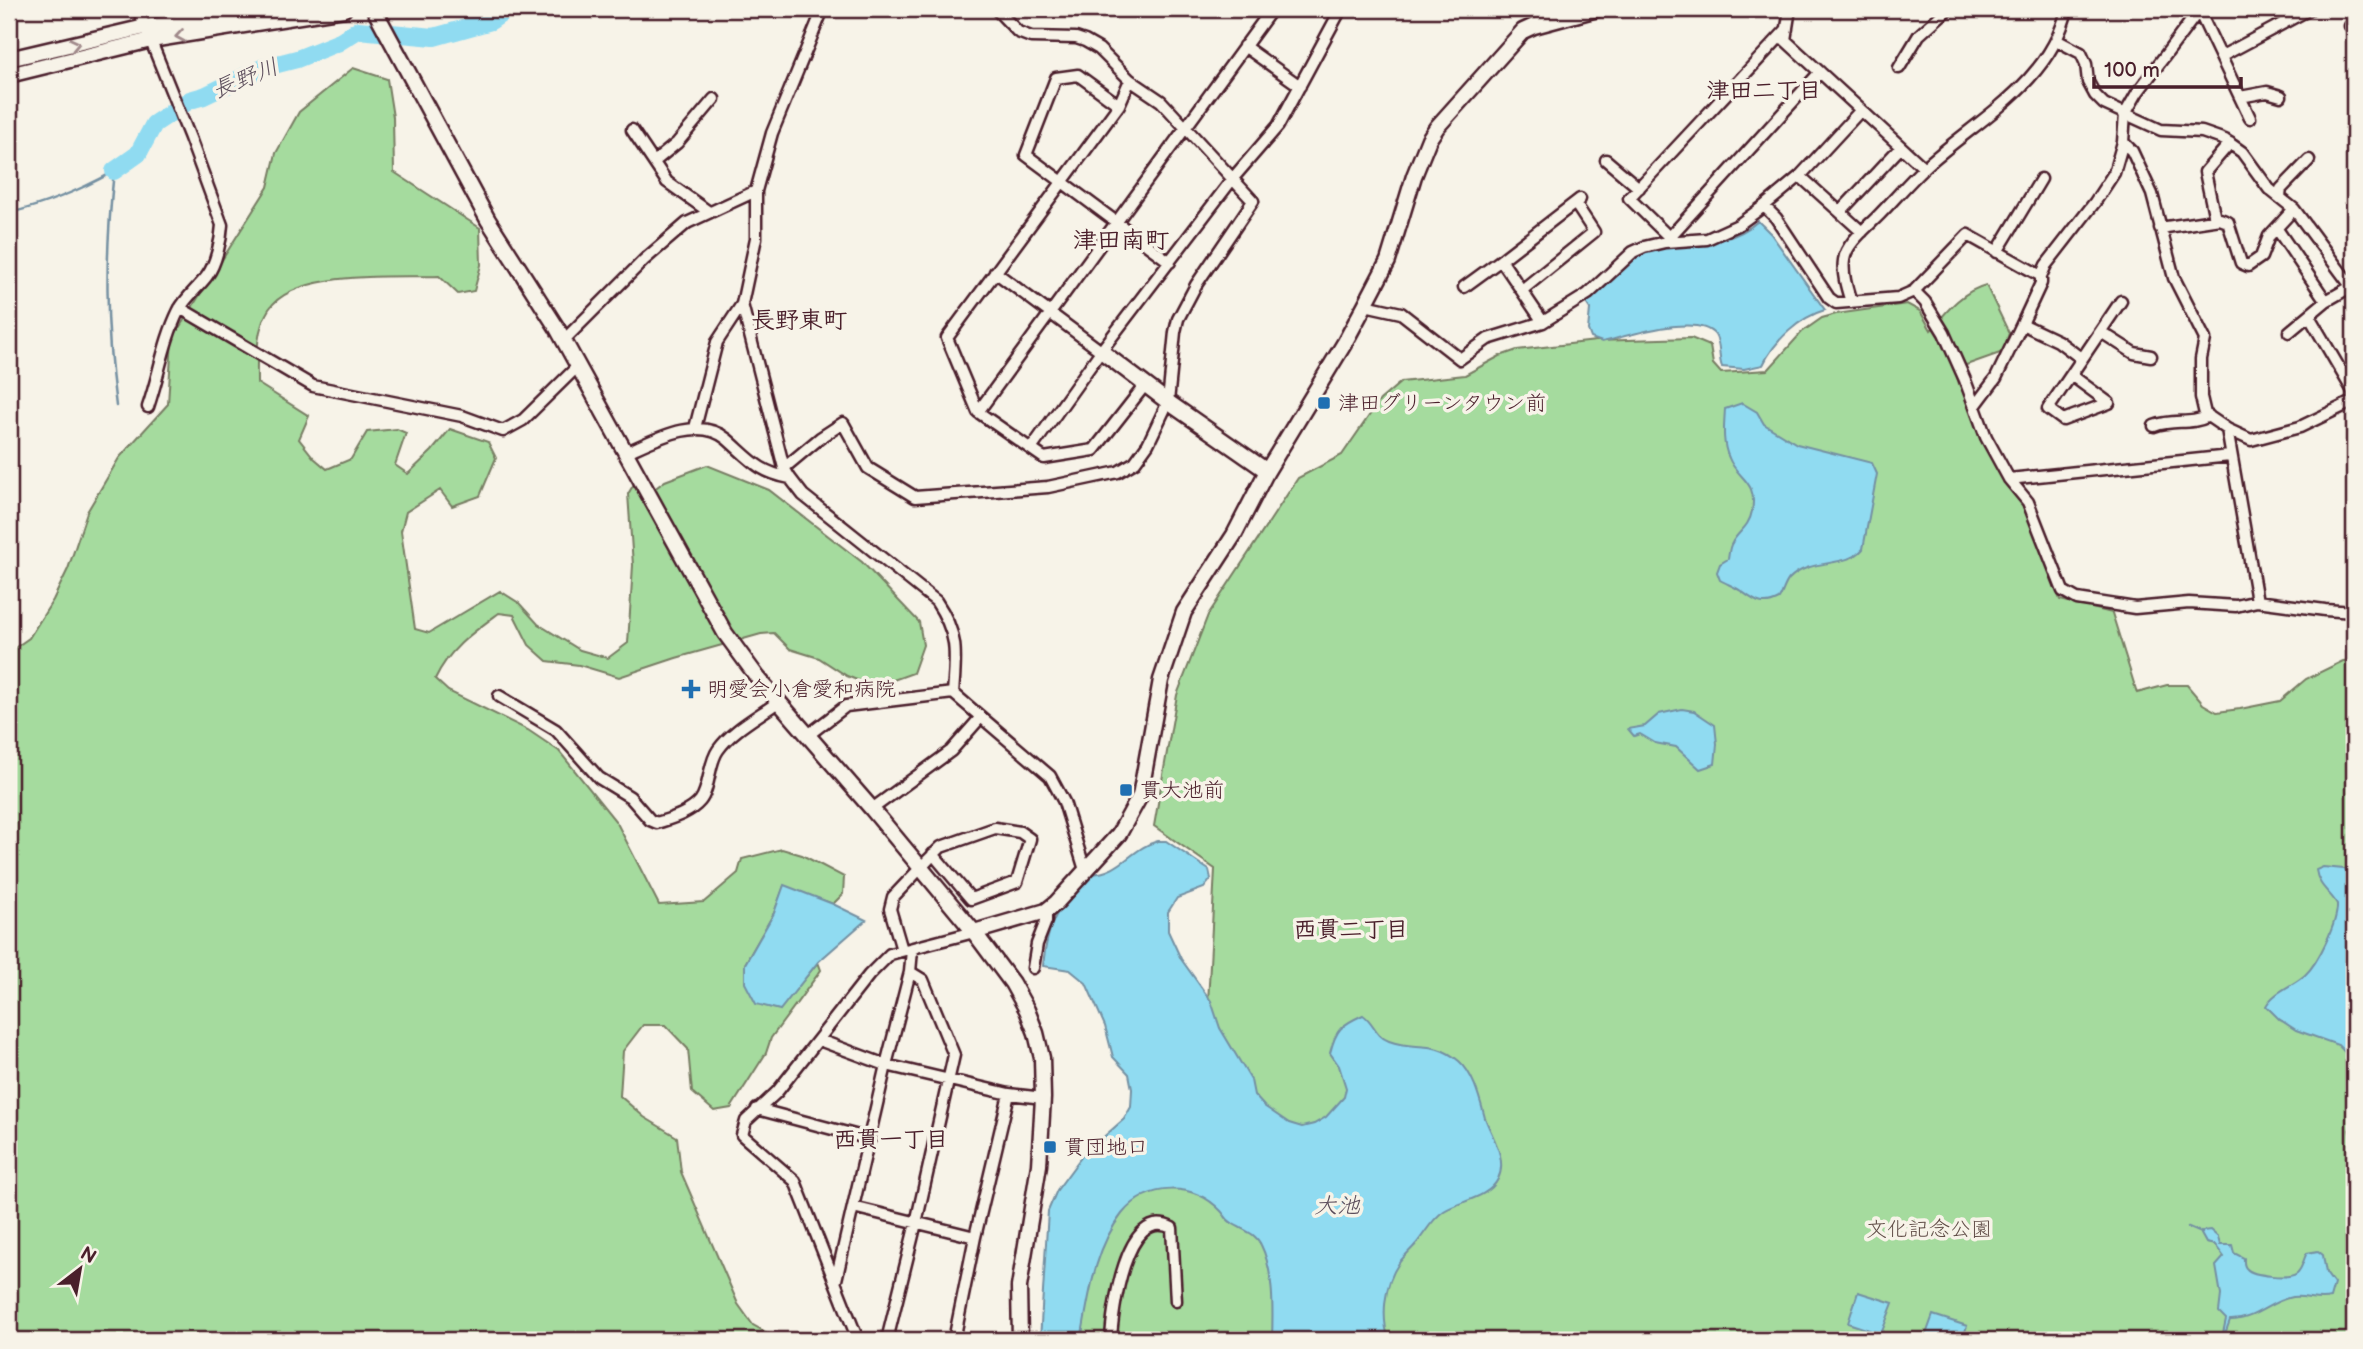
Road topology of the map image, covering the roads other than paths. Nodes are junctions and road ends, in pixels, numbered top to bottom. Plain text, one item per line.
1 (138, 9) edge
2 (263, 9) edge
3 (344, 9) edge
4 (374, 9) edge
5 (823, 9) edge
6 (996, 9) edge
7 (1272, 9) edge
8 (1341, 9) edge
9 (1597, 9) edge
10 (1790, 9) edge
11 (1948, 9) edge
12 (2067, 9) edge
13 (2310, 9) edge
14 (2199, 10) edge
15 (1787, 29) junction
16 (148, 34) junction
17 (2056, 40) junction
18 (1244, 46) junction
19 (2222, 56) junction
20 (9, 59) edge
21 (1899, 68) dead end
22 (1820, 72) junction
23 (9, 75) edge
24 (1129, 80) junction
25 (1300, 86) junction
26 (2281, 96) dead end
27 (2240, 97) junction
28 (714, 99) dead end
29 (1119, 105) junction
30 (1861, 110) junction
31 (2124, 114) junction
32 (2250, 118) dead end
33 (1186, 126) junction
34 (632, 130) dead end
35 (2123, 142) junction
36 (2230, 143) junction
37 (1901, 147) junction
38 (1605, 160) dead end
39 (2309, 160) dead end
40 (654, 162) junction
41 (1924, 168) junction
42 (1800, 176) junction
43 (1234, 177) junction
44 (2041, 179) dead end
45 (1062, 184) junction
46 (1639, 188) junction
47 (756, 191) junction
48 (2280, 196) junction
49 (1764, 206) junction
50 (2294, 209) junction
51 (709, 212) junction
52 (1840, 212) junction
53 (2215, 219) junction
54 (1115, 222) junction
55 (2160, 228) junction
56 (2277, 229) junction
57 (1862, 232) junction
58 (1667, 239) junction
59 (1997, 252) junction
60 (1501, 260) junction
61 (1170, 262) junction
62 (995, 272) junction
63 (2041, 276) junction
64 (1464, 287) dead end
65 (2353, 287) edge
66 (1522, 290) junction
67 (1914, 291) junction
68 (2121, 301) dead end
69 (1851, 302) junction
70 (2326, 302) junction
71 (742, 304) junction
72 (1365, 305) junction
73 (180, 308) junction
74 (1049, 313) junction
75 (2309, 316) junction
76 (1543, 322) junction
77 (2022, 324) junction
78 (2101, 332) junction
79 (2289, 332) dead end
80 (564, 340) junction
81 (1101, 351) junction
82 (2151, 356) dead end
83 (2082, 359) junction
84 (578, 366) junction
85 (2071, 374) junction
86 (1145, 384) junction
87 (2354, 393) edge
88 (2354, 401) edge
89 (1168, 402) junction
90 (1975, 406) junction
91 (148, 407) dead end
92 (978, 412) junction
93 (2209, 416) junction
94 (2154, 426) dead end
95 (695, 428) junction
96 (2227, 429) junction
97 (1031, 449) junction
98 (625, 453) junction
99 (2230, 456) junction
100 (784, 468) junction
101 (1267, 471) junction
102 (790, 478) junction
103 (2009, 479) junction
104 (2257, 601) junction
105 (2354, 612) edge
106 (953, 693) junction
107 (499, 696) dead end
108 (778, 702) junction
109 (981, 717) junction
110 (807, 736) junction
111 (872, 809) junction
112 (933, 854) junction
113 (921, 867) junction
114 (1084, 870) junction
115 (1046, 911) junction
116 (974, 932) junction
117 (907, 950) junction
118 (1033, 968) dead end
119 (910, 972) junction
120 (819, 1040) junction
121 (886, 1065) junction
122 (949, 1080) junction
123 (1009, 1094) junction
124 (1043, 1098) junction
125 (758, 1109) junction
126 (870, 1139) junction
127 (853, 1207) junction
128 (916, 1223) junction
129 (975, 1237) junction
130 (836, 1281) junction
131 (1176, 1301) dead end
132 (858, 1340) edge
133 (887, 1340) edge
134 (954, 1340) edge
135 (1020, 1340) edge
136 (1111, 1340) edge

1 - 16 street
2 - 16 street
3 -> 16 street
4 - 80 street
5 - 47 street
6 - 24 street
7 - 18 street
8 - 25 street
9 - 72 street
10 - 15 street
11 - 21 street
12 - 17 street
13 - 19 street
14 - 19 street
14 - 31 street
15 - 22 street
15 - 46 street
20 -> 16 street
16 - 23 street
16 - 73 street
17 - 31 street
17 - 41 street
18 - 25 street
18 - 33 street
19 - 27 street
22 - 30 street
22 - 58 street
24 - 29 street
24 - 33 street
25 - 43 street
26 - 27 street
27 - 32 street
28 - 40 street
29 - 45 street
29 - 45 street
30 - 37 street
30 - 42 street
31 - 35 street
31 - 36 street
33 - 43 street
33 - 54 street
34 - 40 street
35 - 55 street
35 - 63 street
36 - 48 street
36 - 53 street
37 - 41 street
37 - 52 street
38 - 46 street
39 - 48 street
40 - 51 street
41 - 57 street
42 - 49 street
42 - 52 street
43 - 61 street
43 - 89 street
44 - 59 street
45 - 54 street
45 - 62 street
46 - 58 street
47 - 51 street
47 - 71 street
48 - 50 street
49 - 58 street
49 - 69 street
50 - 56 street
50 - 65 street
51 - 80 street
52 - 57 street
53 - 55 street
53 - 56 street
54 - 61 street
54 - 74 street
55 - 93 street
56 - 70 street
57 - 69 street
58 - 76 street
59 - 63 street
59 - 67 street
60 - 64 street
60 - 66 street
60 - 66 street
61 - 81 street
62 - 74 street
62 - 92 street
63 - 77 street
65 - 70 street
66 - 76 street
67 - 69 street
67 - 90 street
68 - 78 street
70 - 75 street
71 - 95 street
71 - 100 street
72 - 76 street
72 - 101 street
73 - 84 street
73 - 91 street
74 - 81 street
74 - 92 street
75 - 79 street
75 - 87 street
77 - 83 street
77 - 90 street
78 - 82 street
78 - 83 street
80 - 84 street
81 - 86 street
81 - 97 street
83 - 85 street
84 - 98 street
85 - 85 street
86 - 89 street
86 - 97 street
88 - 96 street
89 - 100 street
89 - 101 street
90 - 103 street
92 - 97 street
93 - 94 street
93 - 96 street
95 - 98 street
95 - 102 street
96 - 99 street
98 - 108 street
99 - 103 street
99 - 104 street
100 - 102 street
101 - 114 street
102 - 106 street
103 - 104 street
104 - 105 street
106 - 109 street
106 - 110 street
107 - 108 street
108 - 110 street
109 - 111 street
109 - 114 street
110 - 111 street
111 - 113 street
112 - 112 street
112 - 113 street
113 - 116 street
113 - 117 street
114 - 115 street
115 - 116 street
115 - 118 street
116 - 117 street
116 - 124 street
117 - 119 street
117 - 120 street
119 - 121 street
119 - 122 street
120 - 121 street
120 - 125 street
121 - 122 street
121 - 126 street
122 - 123 street
122 - 128 street
123 - 124 street
123 - 129 street
124 - 135 street
125 - 126 street
125 - 130 street
126 - 127 street
127 - 128 street
127 - 130 street
128 - 129 street
128 - 133 street
129 - 134 street
130 - 132 street
131 - 136 street

